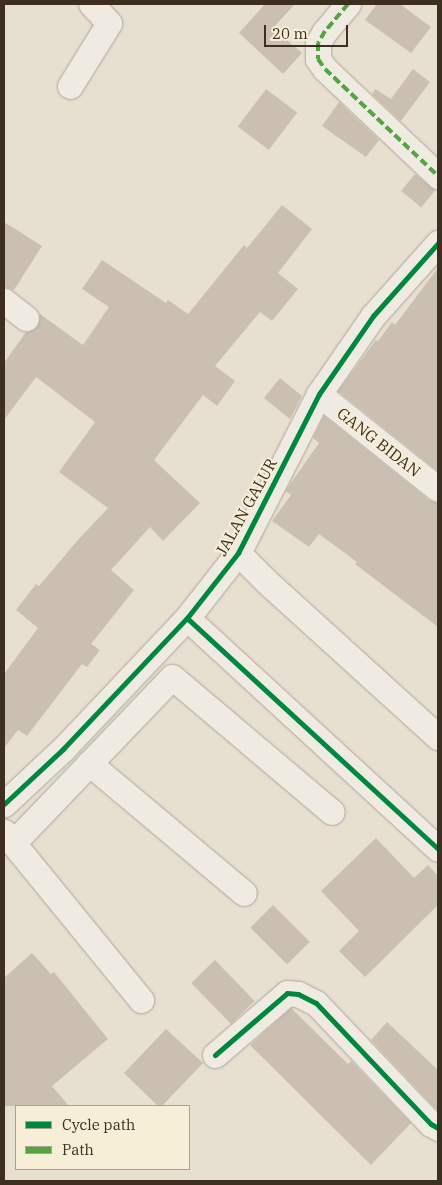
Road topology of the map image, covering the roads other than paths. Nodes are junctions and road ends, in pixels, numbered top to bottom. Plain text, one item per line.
1 (90, 4) edge
2 (348, 4) edge
3 (115, 13) edge
4 (70, 86) dead end
5 (438, 176) edge
6 (438, 242) edge
7 (4, 301) edge
8 (26, 318) dead end
9 (319, 394) junction
10 (438, 489) edge
11 (238, 552) junction
12 (187, 618) junction
13 (438, 737) edge
14 (89, 763) junction
15 (4, 804) edge
16 (332, 812) dead end
17 (9, 837) edge
18 (438, 849) edge
19 (244, 893) dead end
20 (141, 1000) dead end
21 (215, 1055) dead end
22 (438, 1128) edge

1 - 3 street
2 - 5 street
3 - 4 street
6 - 9 street, JALAN GALUR
7 - 8 street
9 - 10 street, GANG BIDAN
9 - 11 street, JALAN GALUR
11 - 12 street, JALAN GALUR
11 - 13 street
12 - 15 street, JALAN GALUR
12 - 18 street
14 - 16 street
14 - 17 street
14 - 19 street
17 - 20 street
21 - 22 street

